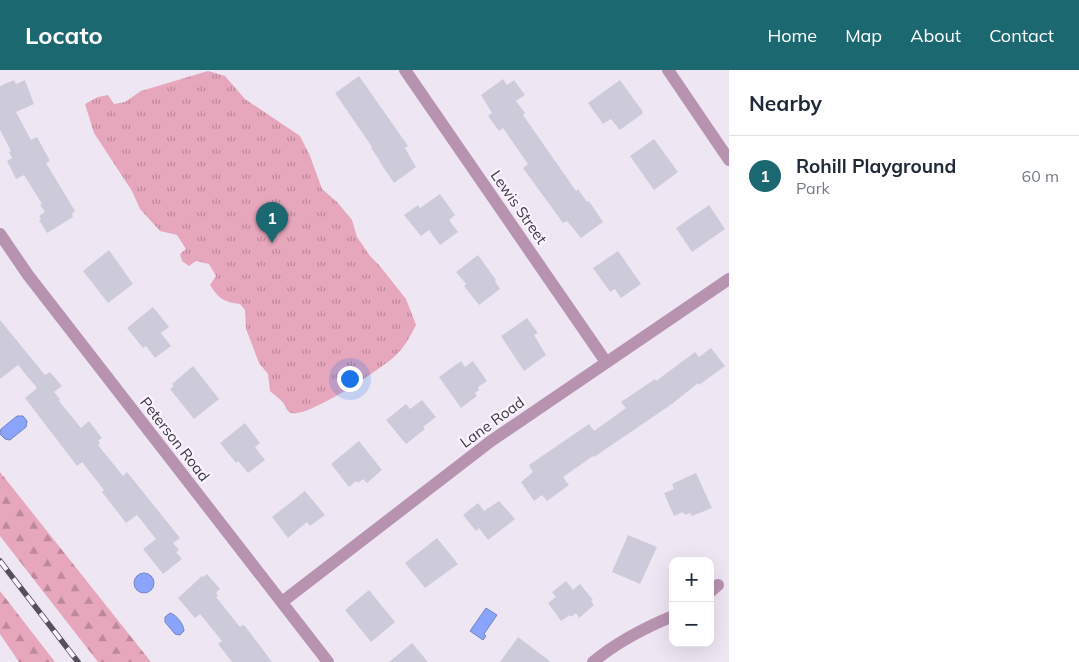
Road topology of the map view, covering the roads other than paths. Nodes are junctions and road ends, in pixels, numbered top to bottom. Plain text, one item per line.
1 (405, 70) edge
2 (668, 70) edge
3 (729, 160) edge
4 (0, 234) edge
5 (729, 279) edge
6 (606, 362) junction
7 (282, 602) junction
8 (669, 618) edge
9 (328, 662) edge
10 (594, 662) edge

1 - 6 street, Lewis Street
2 - 3 street
4 - 7 street, Peterson Road
5 - 6 street, Lane Road
6 - 7 street, Lane Road
7 - 9 street, Peterson Road
8 - 10 street

